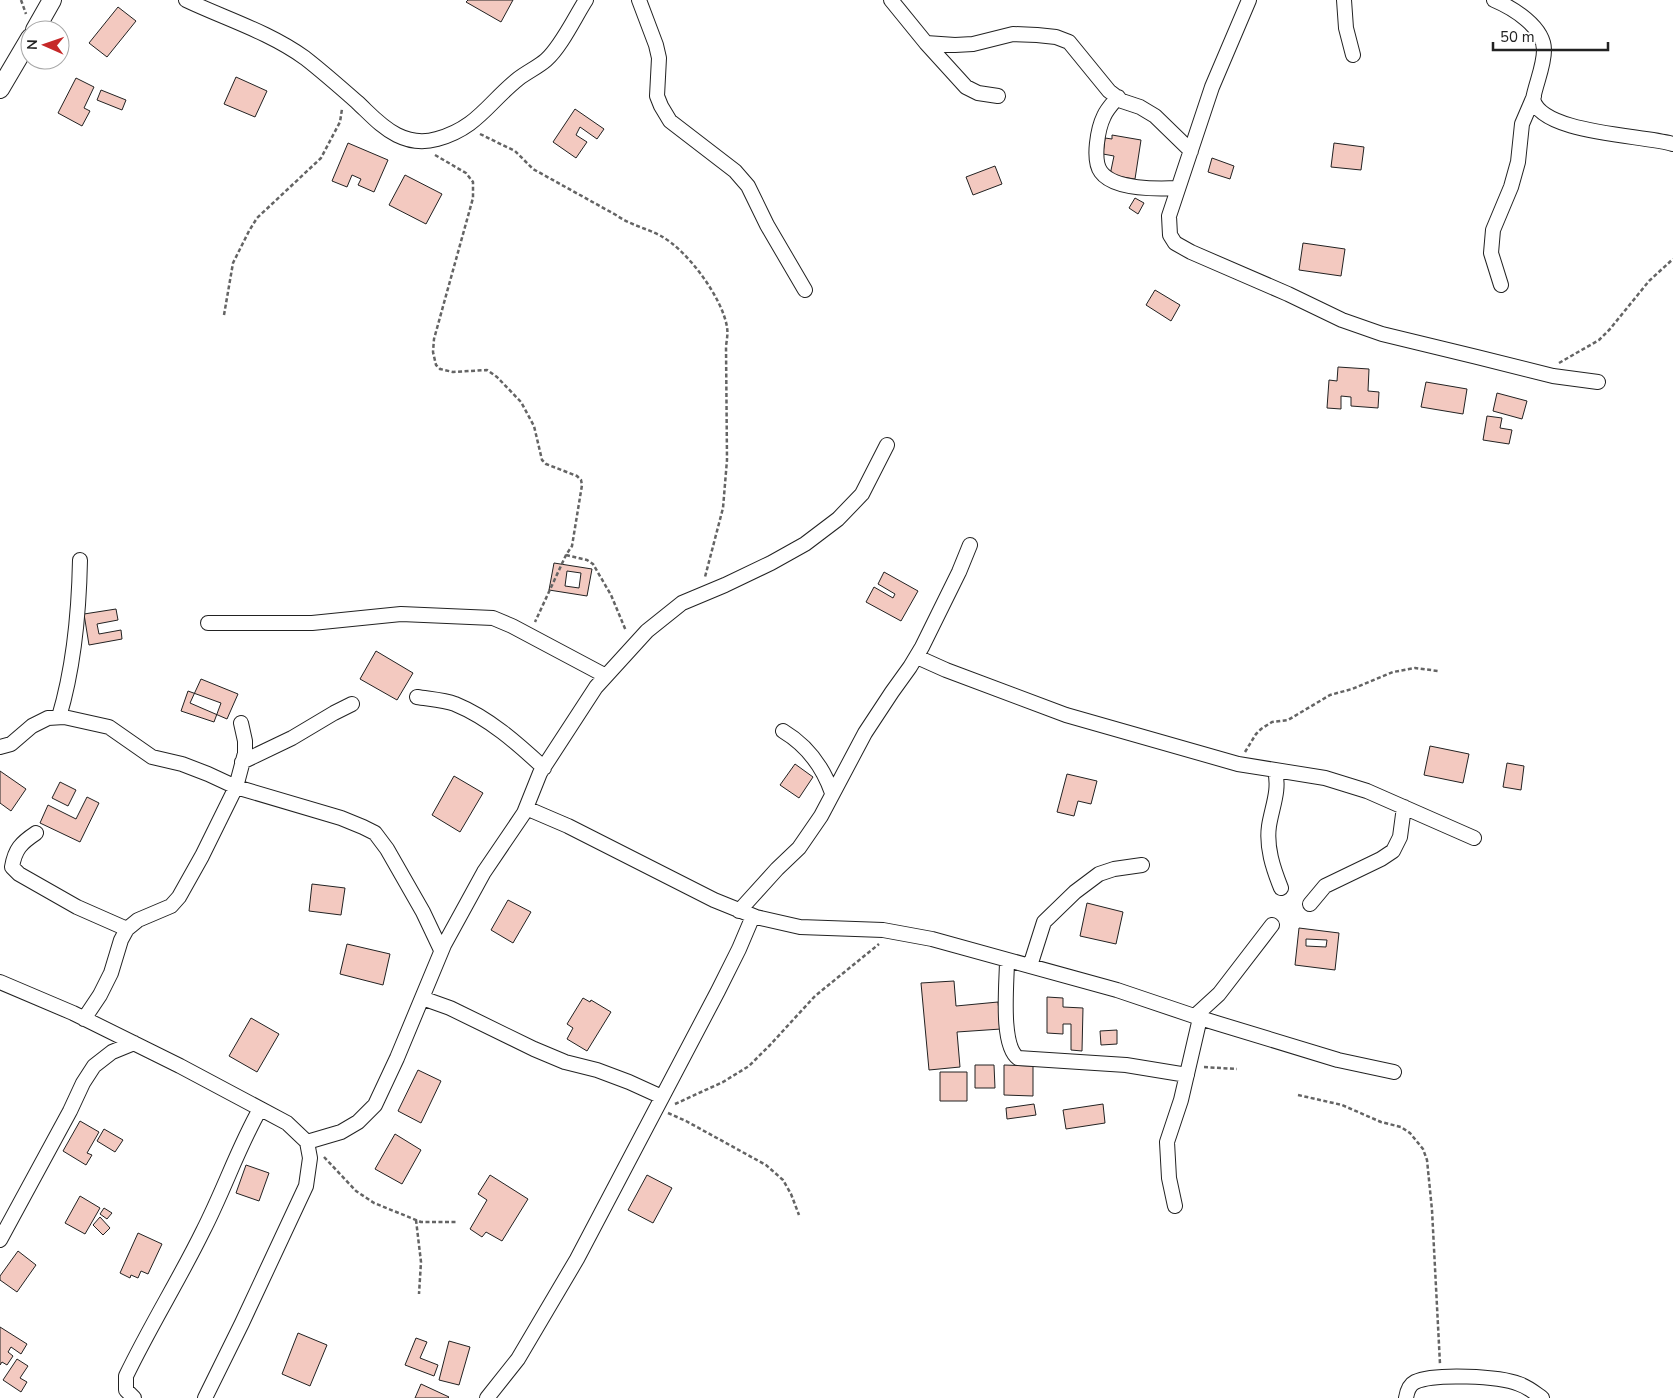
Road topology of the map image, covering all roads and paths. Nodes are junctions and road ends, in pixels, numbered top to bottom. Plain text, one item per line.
1 (52, 0) edge
2 (186, 0) edge
3 (586, 0) edge
4 (639, 0) edge
5 (891, 0) edge
6 (1249, 0) edge
7 (1344, 0) edge
8 (1494, 0) edge
9 (41, 20) edge
10 (926, 43) junction
11 (20, 55) edge
12 (1353, 56) dead end
13 (0, 89) edge
14 (346, 93) junction
15 (998, 96) dead end
16 (1534, 96) junction
17 (1118, 97) junction
18 (464, 128) junction
19 (1673, 144) edge
20 (1191, 151) junction
21 (435, 155) dead end
22 (1178, 188) junction
23 (1673, 259) edge
24 (1501, 285) dead end
25 (805, 290) dead end
26 (224, 315) dead end
27 (1544, 373) junction
28 (1598, 382) dead end
29 (887, 445) dead end
30 (970, 544) dead end
31 (566, 554) junction
32 (80, 560) dead end
33 (700, 595) junction
34 (208, 623) dead end
35 (529, 635) junction
36 (633, 646) junction
37 (917, 656) junction
38 (1438, 671) dead end
39 (606, 676) junction
40 (417, 697) dead end
41 (352, 704) dead end
42 (59, 717) junction
43 (241, 723) dead end
44 (783, 731) dead end
45 (0, 747) edge
46 (242, 762) junction
47 (1238, 764) junction
48 (544, 768) junction
49 (1275, 771) junction
50 (236, 787) junction
51 (832, 793) junction
52 (1404, 807) junction
53 (526, 808) junction
54 (36, 833) dead end
55 (1474, 838) dead end
56 (1142, 865) dead end
57 (1281, 888) dead end
58 (1310, 904) dead end
59 (739, 911) junction
60 (753, 916) junction
61 (1272, 925) dead end
62 (127, 929) junction
63 (893, 932) junction
64 (442, 950) junction
65 (1007, 960) junction
66 (1030, 966) junction
67 (0, 982) edge
68 (422, 998) junction
69 (1197, 1017) junction
70 (84, 1019) junction
71 (134, 1043) junction
72 (1236, 1069) dead end
73 (1189, 1070) junction
74 (1394, 1072) dead end
75 (1298, 1095) dead end
76 (659, 1107) junction
77 (260, 1109) junction
78 (308, 1145) junction
79 (1175, 1206) dead end
80 (799, 1215) dead end
81 (416, 1220) junction
82 (458, 1222) dead end
83 (1, 1238) edge
84 (419, 1294) dead end
85 (1442, 1378) junction
86 (134, 1398) edge
87 (205, 1398) edge
88 (487, 1398) edge
89 (1406, 1398) edge
90 (1542, 1398) edge

1 - 9 street
2 - 14 street
3 - 18 street
4 - 25 street
5 - 10 street
6 - 20 street
7 - 12 street
8 - 16 street
10 - 15 street
10 - 17 street
11 - 13 street
14 - 18 street
14 - 26 path
16 - 19 street
16 - 24 street
17 - 20 street
17 - 22 street
18 - 33 path
20 - 22 street
21 - 31 path
22 - 27 street
23 - 27 path
27 - 28 street
29 - 33 street
30 - 37 street
31 - 35 path
31 - 36 path
32 - 42 street
33 - 36 street
34 - 35 street
35 - 39 street
36 - 39 street
37 - 47 street
37 - 51 street
38 - 47 path
39 - 48 street
40 - 48 street
41 - 46 street
42 - 45 street
42 - 50 street
43 - 46 street
44 - 51 street
46 - 50 street
47 - 49 street
48 - 53 street
49 - 52 street
49 - 57 street
50 - 62 street
50 - 64 street
51 - 59 street
52 - 55 street
52 - 58 street
53 - 59 street
53 - 64 street
54 - 62 street
56 - 66 street
59 - 60 street
60 - 63 street
60 - 76 street
61 - 69 street
62 - 70 street
63 - 65 street
63 - 76 path
64 - 68 street
65 - 66 street
65 - 73 street
66 - 69 street
67 - 70 street
68 - 76 street
68 - 78 street
69 - 73 street
69 - 74 street
70 - 71 street
71 - 77 street
71 - 83 street
72 - 73 path
73 - 79 street
75 - 85 path
76 - 80 path
76 - 88 street
77 - 78 street
77 - 86 street
78 - 81 path
78 - 87 street
81 - 82 path
81 - 84 path
85 - 89 street
85 - 90 street

